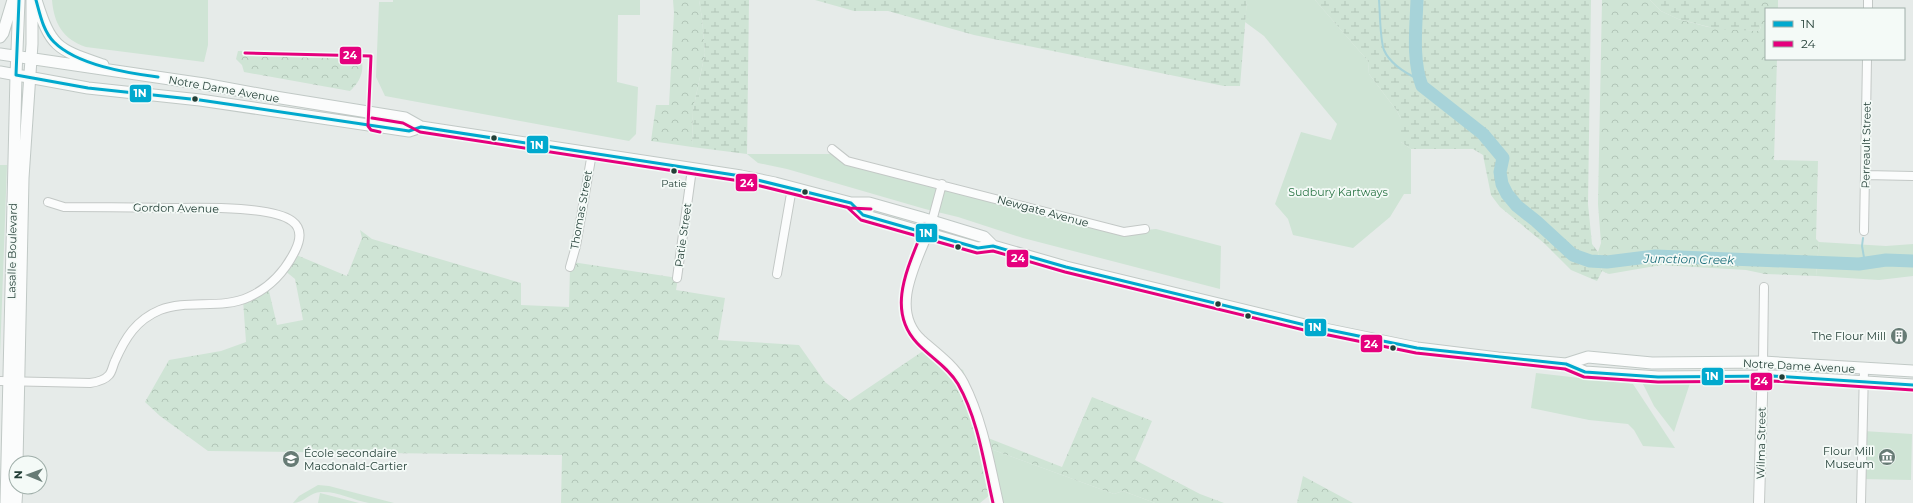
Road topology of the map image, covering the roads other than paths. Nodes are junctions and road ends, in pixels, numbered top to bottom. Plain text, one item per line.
1 (13, 0) edge
2 (19, 0) edge
3 (32, 0) edge
4 (36, 0) edge
5 (0, 37) edge
6 (0, 54) edge
7 (17, 57) junction
8 (30, 59) junction
9 (1867, 60) edge
10 (0, 72) edge
11 (126, 73) junction
12 (16, 75) junction
13 (28, 78) junction
14 (421, 127) junction
15 (832, 149) dead end
16 (592, 153) junction
17 (692, 169) junction
18 (1865, 175) junction
19 (1913, 176) edge
20 (942, 184) junction
21 (792, 188) junction
22 (48, 202) dead end
23 (851, 204) junction
24 (932, 221) junction
25 (1145, 229) dead end
26 (1864, 231) dead end
27 (927, 234) junction
28 (992, 246) junction
29 (570, 267) dead end
30 (777, 274) dead end
31 (677, 278) dead end
32 (1764, 288) dead end
33 (1763, 362) junction
34 (1566, 364) junction
35 (1864, 369) junction
36 (1913, 371) edge
37 (1762, 376) junction
38 (9, 381) edge
39 (1864, 382) junction
40 (1913, 385) edge
41 (16, 455) edge
42 (6, 503) edge
43 (998, 503) edge
44 (1759, 503) edge
45 (1861, 503) edge

1 - 5 main road
2 - 7 main road, Lasalle Boulevard
3 - 8 main road, Lasalle Boulevard
4 - 11 main road
6 - 7 main road, Notre Dame Avenue
7 - 8 main road, Notre Dame Avenue
7 - 12 main road, Lasalle Boulevard
8 - 11 main road, Notre Dame Avenue
8 - 13 main road, Lasalle Boulevard
9 - 18 street, Perreault Street
10 - 12 main road, Notre Dame Avenue
11 - 14 main road, Notre Dame Avenue
12 - 13 main road, Notre Dame Avenue
12 - 38 main road, Lasalle Boulevard
13 - 14 main road, Notre Dame Avenue
13 - 38 main road, Lasalle Boulevard
14 - 16 main road, Notre Dame Avenue
15 - 20 street, Newgate Avenue
16 - 17 main road, Notre Dame Avenue
16 - 29 street, Thomas Street
17 - 21 main road, Notre Dame Avenue
17 - 31 street, Patie Street
18 - 19 street
18 - 26 street, Perreault Street
20 - 24 street
20 - 25 street, Newgate Avenue
21 - 23 main road, Notre Dame Avenue
21 - 30 street
22 - 38 street, Gordon Avenue
23 - 24 main road, Notre Dame Avenue
23 - 27 main road, Notre Dame Avenue
24 - 27 street
24 - 28 main road, Notre Dame Avenue
27 - 28 main road, Notre Dame Avenue
27 - 43 street
28 - 34 main road, Notre Dame Avenue
32 - 33 street, Wilma Street
33 - 34 main road, Notre Dame Avenue
33 - 35 main road, Notre Dame Avenue
33 - 37 street, Wilma Street
34 - 37 main road, Notre Dame Avenue
35 - 36 main road, Notre Dame Avenue
35 - 39 street
37 - 39 main road, Notre Dame Avenue
37 - 44 street, Wilma Street
38 - 41 main road, Lasalle Boulevard
38 - 42 main road, Lasalle Boulevard
39 - 40 main road, Notre Dame Avenue
39 - 45 street

